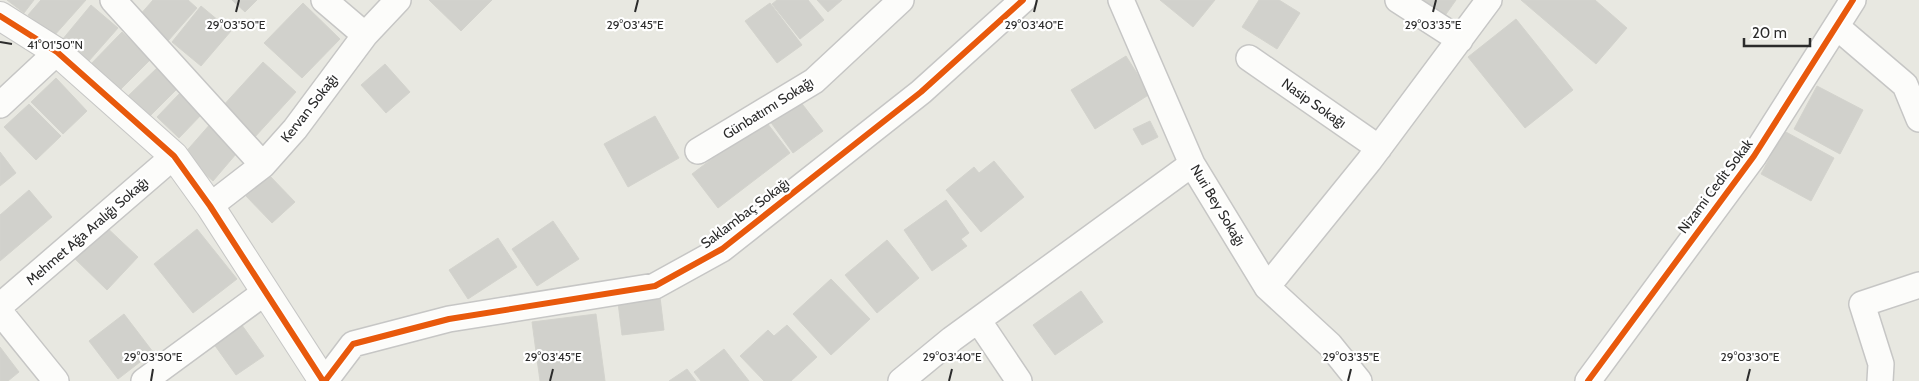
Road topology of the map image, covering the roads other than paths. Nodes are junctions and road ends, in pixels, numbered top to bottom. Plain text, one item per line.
1 (112, 0) edge
2 (324, 0) edge
3 (398, 0) edge
4 (901, 0) edge
5 (1023, 0) edge
6 (1121, 0) edge
7 (1398, 0) edge
8 (1489, 0) edge
9 (1853, 0) edge
10 (0, 16) edge
11 (1836, 27) junction
12 (365, 35) junction
13 (1460, 40) junction
14 (57, 52) junction
15 (1249, 58) dead end
16 (0, 105) edge
17 (1919, 119) edge
18 (1379, 148) junction
19 (698, 151) dead end
20 (174, 156) junction
21 (1192, 164) junction
22 (262, 165) junction
23 (210, 206) junction
24 (1919, 285) edge
25 (1267, 287) junction
26 (264, 293) junction
27 (0, 306) edge
28 (0, 312) edge
29 (978, 320) junction
30 (56, 381) edge
31 (144, 381) edge
32 (324, 381) edge
33 (901, 381) edge
34 (1019, 381) edge
35 (1359, 381) edge
36 (1588, 381) edge
37 (1880, 381) edge

1 - 22 street
2 - 12 street
3 - 12 street, Kervan Sokağı
4 - 19 street, Günbatımı Sokağı
5 - 32 street, Saklambaç Sokağı
6 - 21 street, Nuri Bey Sokağı
7 - 13 street
8 - 13 street
9 - 11 street, Nizami Cedit Sokak
10 - 14 street
11 - 17 street
11 - 36 street, Nizami Cedit Sokak
12 - 22 street, Kervan Sokağı
13 - 18 street
14 - 16 street
14 - 20 street
15 - 18 street, Nasip Sokağı
18 - 25 street
20 - 23 street
20 - 27 street, Mehmet Ağa Aralığı Sokağı
21 - 25 street, Nuri Bey Sokağı
21 - 29 street
22 - 23 street, Kervan Sokağı
23 - 26 street
24 - 37 street
25 - 35 street, Nuri Bey Sokağı
26 - 31 street
26 - 32 street
28 - 30 street
29 - 33 street
29 - 34 street

